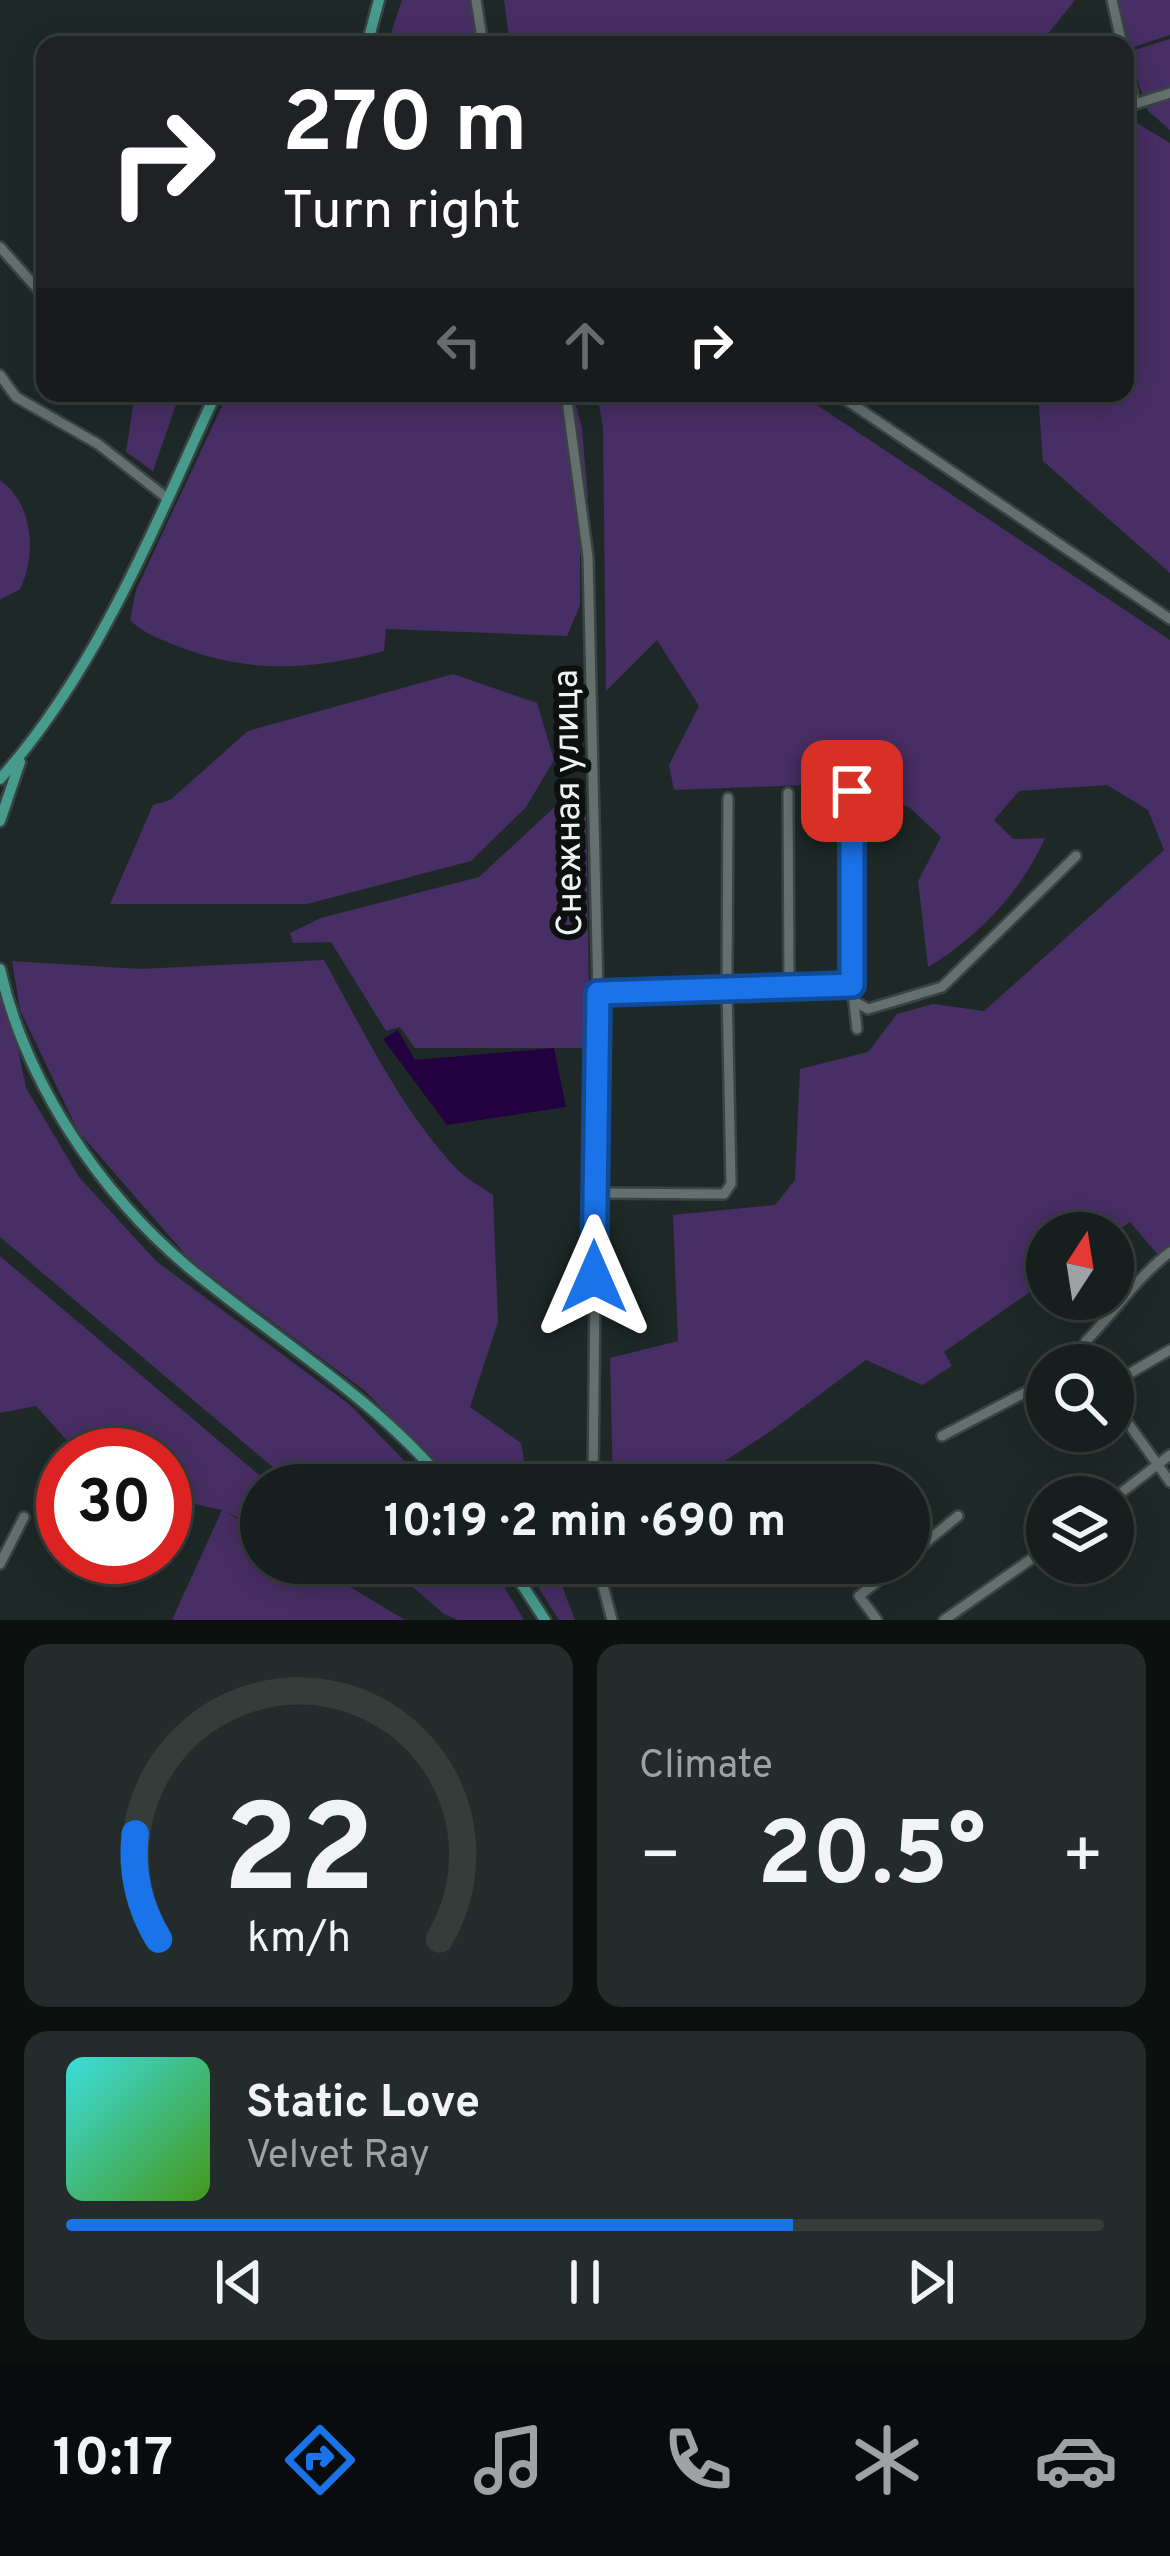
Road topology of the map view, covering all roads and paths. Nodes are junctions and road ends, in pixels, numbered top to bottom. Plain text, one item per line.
1 (380, 0) edge
2 (476, 0) edge
3 (1112, 0) edge
4 (370, 36) edge
5 (482, 36) edge
6 (1120, 36) edge
7 (1170, 93) edge
8 (1134, 100) edge
9 (0, 247) edge
10 (36, 287) edge
11 (0, 375) edge
12 (212, 402) edge
13 (567, 402) edge
14 (849, 402) edge
15 (167, 498) junction
16 (1170, 619) edge
17 (26, 748) junction
18 (0, 779) edge
19 (852, 791) dead end
20 (788, 793) dead end
21 (728, 798) dead end
22 (0, 820) edge
23 (1076, 856) dead end
24 (0, 969) edge
25 (852, 985) junction
26 (789, 987) junction
27 (727, 988) junction
28 (598, 993) junction
29 (855, 1002) junction
30 (857, 1029) dead end
31 (595, 1193) junction
32 (1170, 1252) edge
33 (1086, 1344) edge
34 (1170, 1350) edge
35 (1134, 1371) edge
36 (1026, 1392) edge
37 (1134, 1433) edge
38 (942, 1436) dead end
39 (1170, 1455) edge
40 (426, 1464) edge
41 (592, 1464) edge
42 (1157, 1466) junction
43 (1170, 1482) edge
44 (1134, 1483) edge
45 (958, 1516) dead end
46 (23, 1517) dead end
47 (930, 1539) edge
48 (1026, 1563) edge
49 (0, 1564) edge
50 (522, 1584) edge
51 (602, 1584) edge
52 (874, 1584) edge
53 (545, 1620) edge
54 (612, 1620) edge
55 (877, 1620) edge
56 (944, 1620) edge

1 - 4 main road
2 - 5 street
3 - 6 street
7 - 8 street
9 - 10 street
11 - 15 street
12 - 15 main road
13 - 28 street, Снежная улица
14 - 16 street
15 - 17 main road
17 - 18 main road
17 - 22 main road
19 - 25 street
20 - 26 street
21 - 27 street
23 - 29 street
24 - 40 main road
25 - 26 street
25 - 29 street
26 - 27 street
27 - 28 street
27 - 31 street
28 - 31 street, Снежная улица
29 - 30 street
31 - 41 street, Снежная улица
32 - 33 street
34 - 35 street
36 - 38 street
37 - 42 street
39 - 42 street
42 - 43 street
42 - 44 street
45 - 47 street
46 - 49 street
48 - 56 street
50 - 53 main road
51 - 54 street
52 - 55 street

